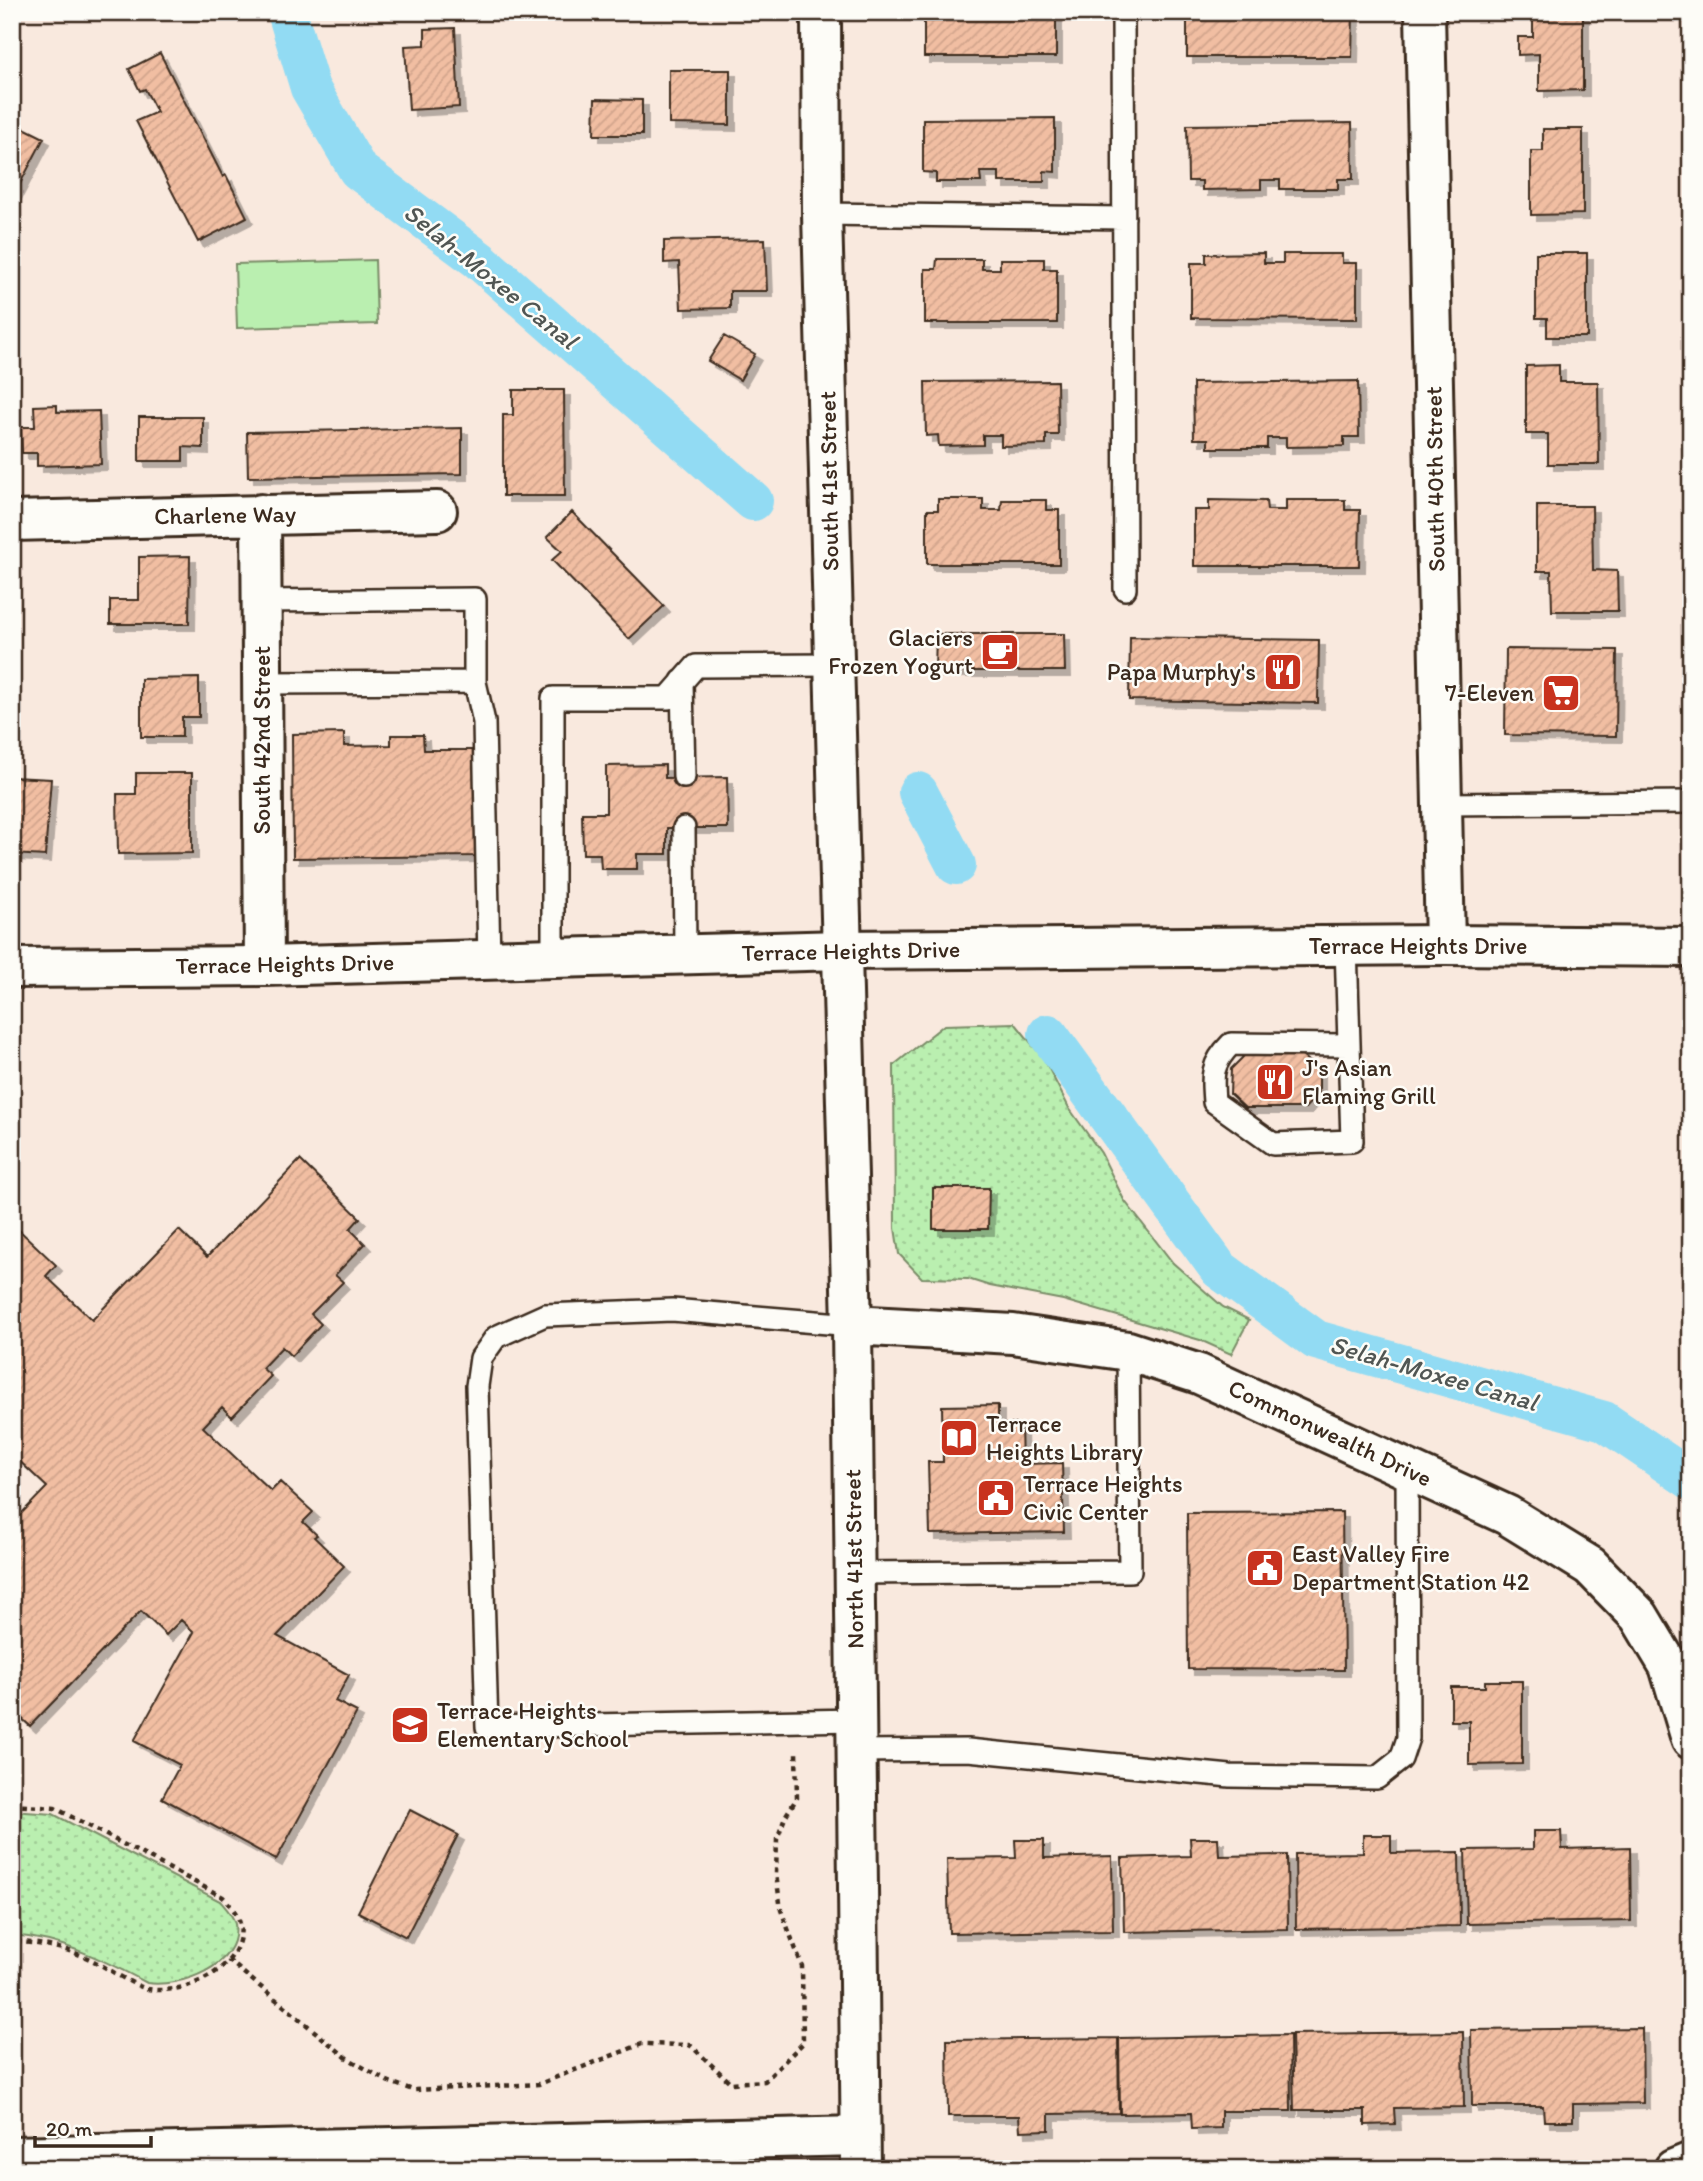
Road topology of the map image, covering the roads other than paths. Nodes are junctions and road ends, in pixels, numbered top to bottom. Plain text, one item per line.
1 (821, 12) edge
2 (1123, 12) edge
3 (1425, 12) edge
4 (822, 214) junction
5 (1124, 218) junction
6 (437, 511) dead end
7 (261, 514) junction
8 (12, 521) edge
9 (1125, 589) dead end
10 (262, 601) junction
11 (834, 665) junction
12 (682, 681) junction
13 (475, 682) junction
14 (262, 683) junction
15 (684, 777) dead end
16 (1691, 802) edge
17 (1442, 804) junction
18 (684, 828) dead end
19 (1445, 945) junction
20 (1346, 946) junction
21 (1691, 947) edge
22 (841, 950) junction
23 (685, 954) junction
24 (553, 958) junction
25 (489, 960) junction
26 (264, 966) junction
27 (12, 968) edge
28 (1349, 1045) junction
29 (852, 1325) junction
30 (1128, 1351) junction
31 (1407, 1468) junction
32 (854, 1573) junction
33 (856, 1735) junction
34 (1691, 1739) edge
35 (860, 2152) edge
36 (12, 2156) edge
37 (1691, 2162) edge
38 (1674, 2169) edge

1 - 4 street, South 41st Street
2 - 5 lane
3 - 17 street, South 40th Street
4 - 5 lane
4 - 11 street, South 41st Street
5 - 9 lane
6 - 7 street, Charlene Way
7 - 8 street, Charlene Way
7 - 10 street, South 42nd Street
10 - 13 lane
10 - 14 street, South 42nd Street
11 - 12 lane
11 - 22 street, South 41st Street
12 - 15 lane
12 - 24 lane
13 - 14 lane
13 - 25 lane
14 - 26 street, South 42nd Street
16 - 17 lane
17 - 19 street, South 40th Street
18 - 23 lane
19 - 20 street, Terrace Heights Drive
19 - 21 street, Terrace Heights Drive
20 - 22 street, Terrace Heights Drive
20 - 28 lane
22 - 23 street, Terrace Heights Drive
22 - 29 street, North 41st Street
23 - 24 street, Terrace Heights Drive
24 - 25 street, Terrace Heights Drive
25 - 26 street, Terrace Heights Drive
26 - 27 street, Terrace Heights Drive
28 - 28 lane
29 - 30 street, Commonwealth Drive
29 - 32 street, North 41st Street
29 - 33 lane
30 - 31 street, Commonwealth Drive
30 - 32 lane
31 - 33 lane
31 - 34 street, Commonwealth Drive
32 - 33 street, North 41st Street
33 - 35 street, North 41st Street
35 - 36 street
37 - 38 street

